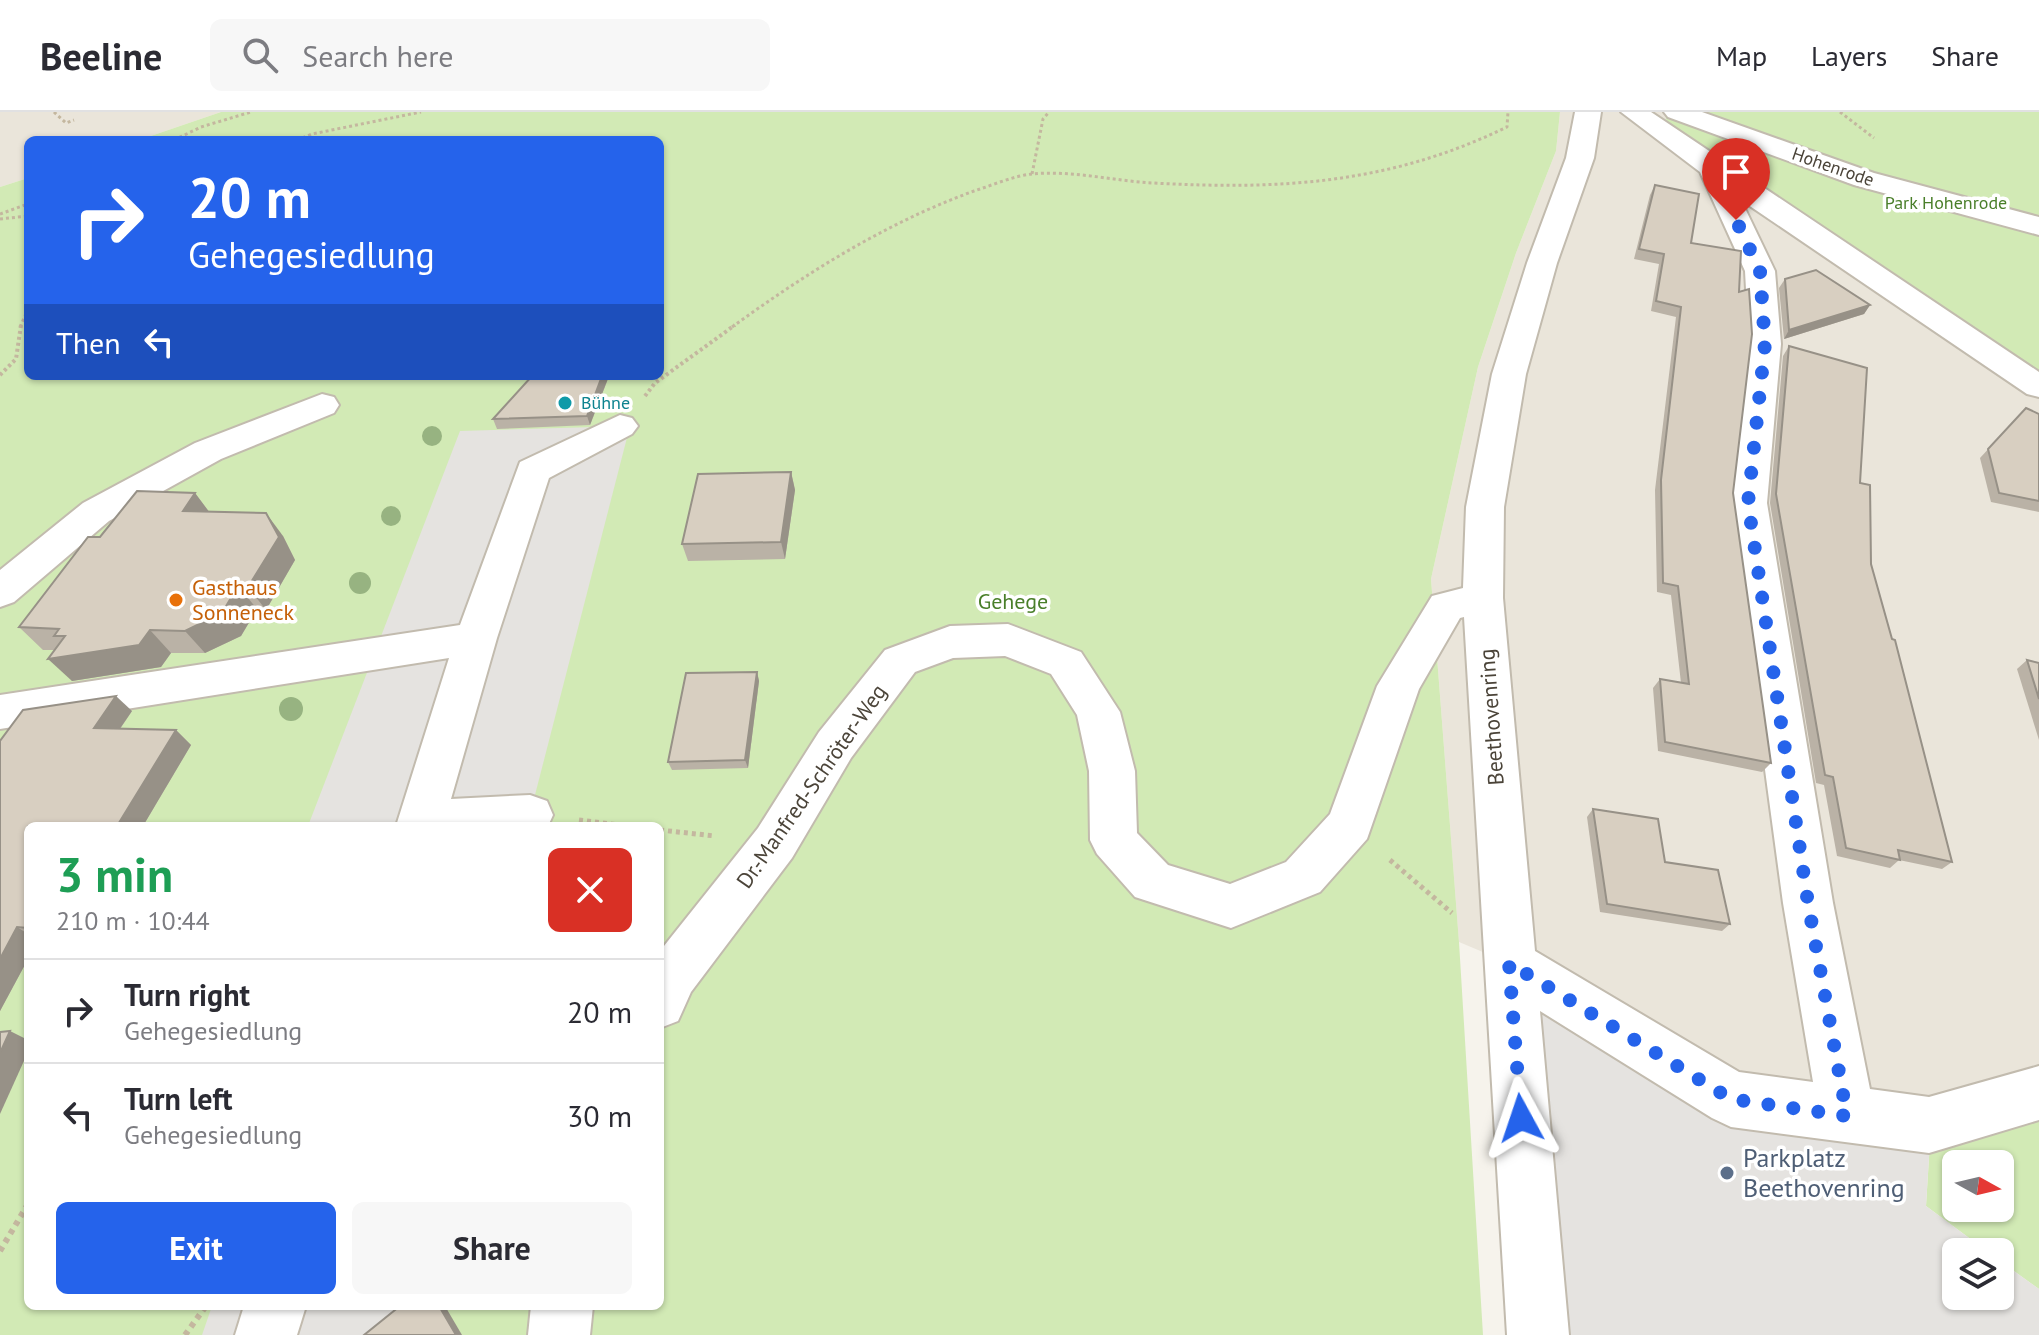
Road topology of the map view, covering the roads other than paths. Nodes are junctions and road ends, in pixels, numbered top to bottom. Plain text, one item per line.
1 (1588, 112) edge
2 (1634, 112) edge
3 (1677, 112) edge
4 (1712, 168) junction
5 (2039, 226) edge
6 (2039, 387) edge
7 (322, 405) dead end
8 (620, 426) road end
9 (0, 592) edge
10 (1483, 598) junction
11 (476, 638) junction
12 (0, 712) edge
13 (530, 815) dead end
14 (420, 822) edge
15 (434, 822) edge
16 (1509, 963) junction
17 (664, 994) edge
18 (2039, 1093) edge
19 (1847, 1116) junction
20 (274, 1310) edge
21 (562, 1310) edge
22 (266, 1335) edge
23 (559, 1335) edge
24 (1538, 1335) edge

1 - 10 street, Beethovenring
2 - 4 street
3 - 5 street, Hohenrode
4 - 6 street
4 - 19 street
7 - 9 street
8 - 11 street
10 - 16 street, Beethovenring
10 - 17 street, Dr.-Manfred-Schröter-Weg
11 - 12 street
11 - 14 street
13 - 15 street
16 - 19 street
16 - 24 street, Beethovenring
18 - 19 street
20 - 22 street
21 - 23 street

